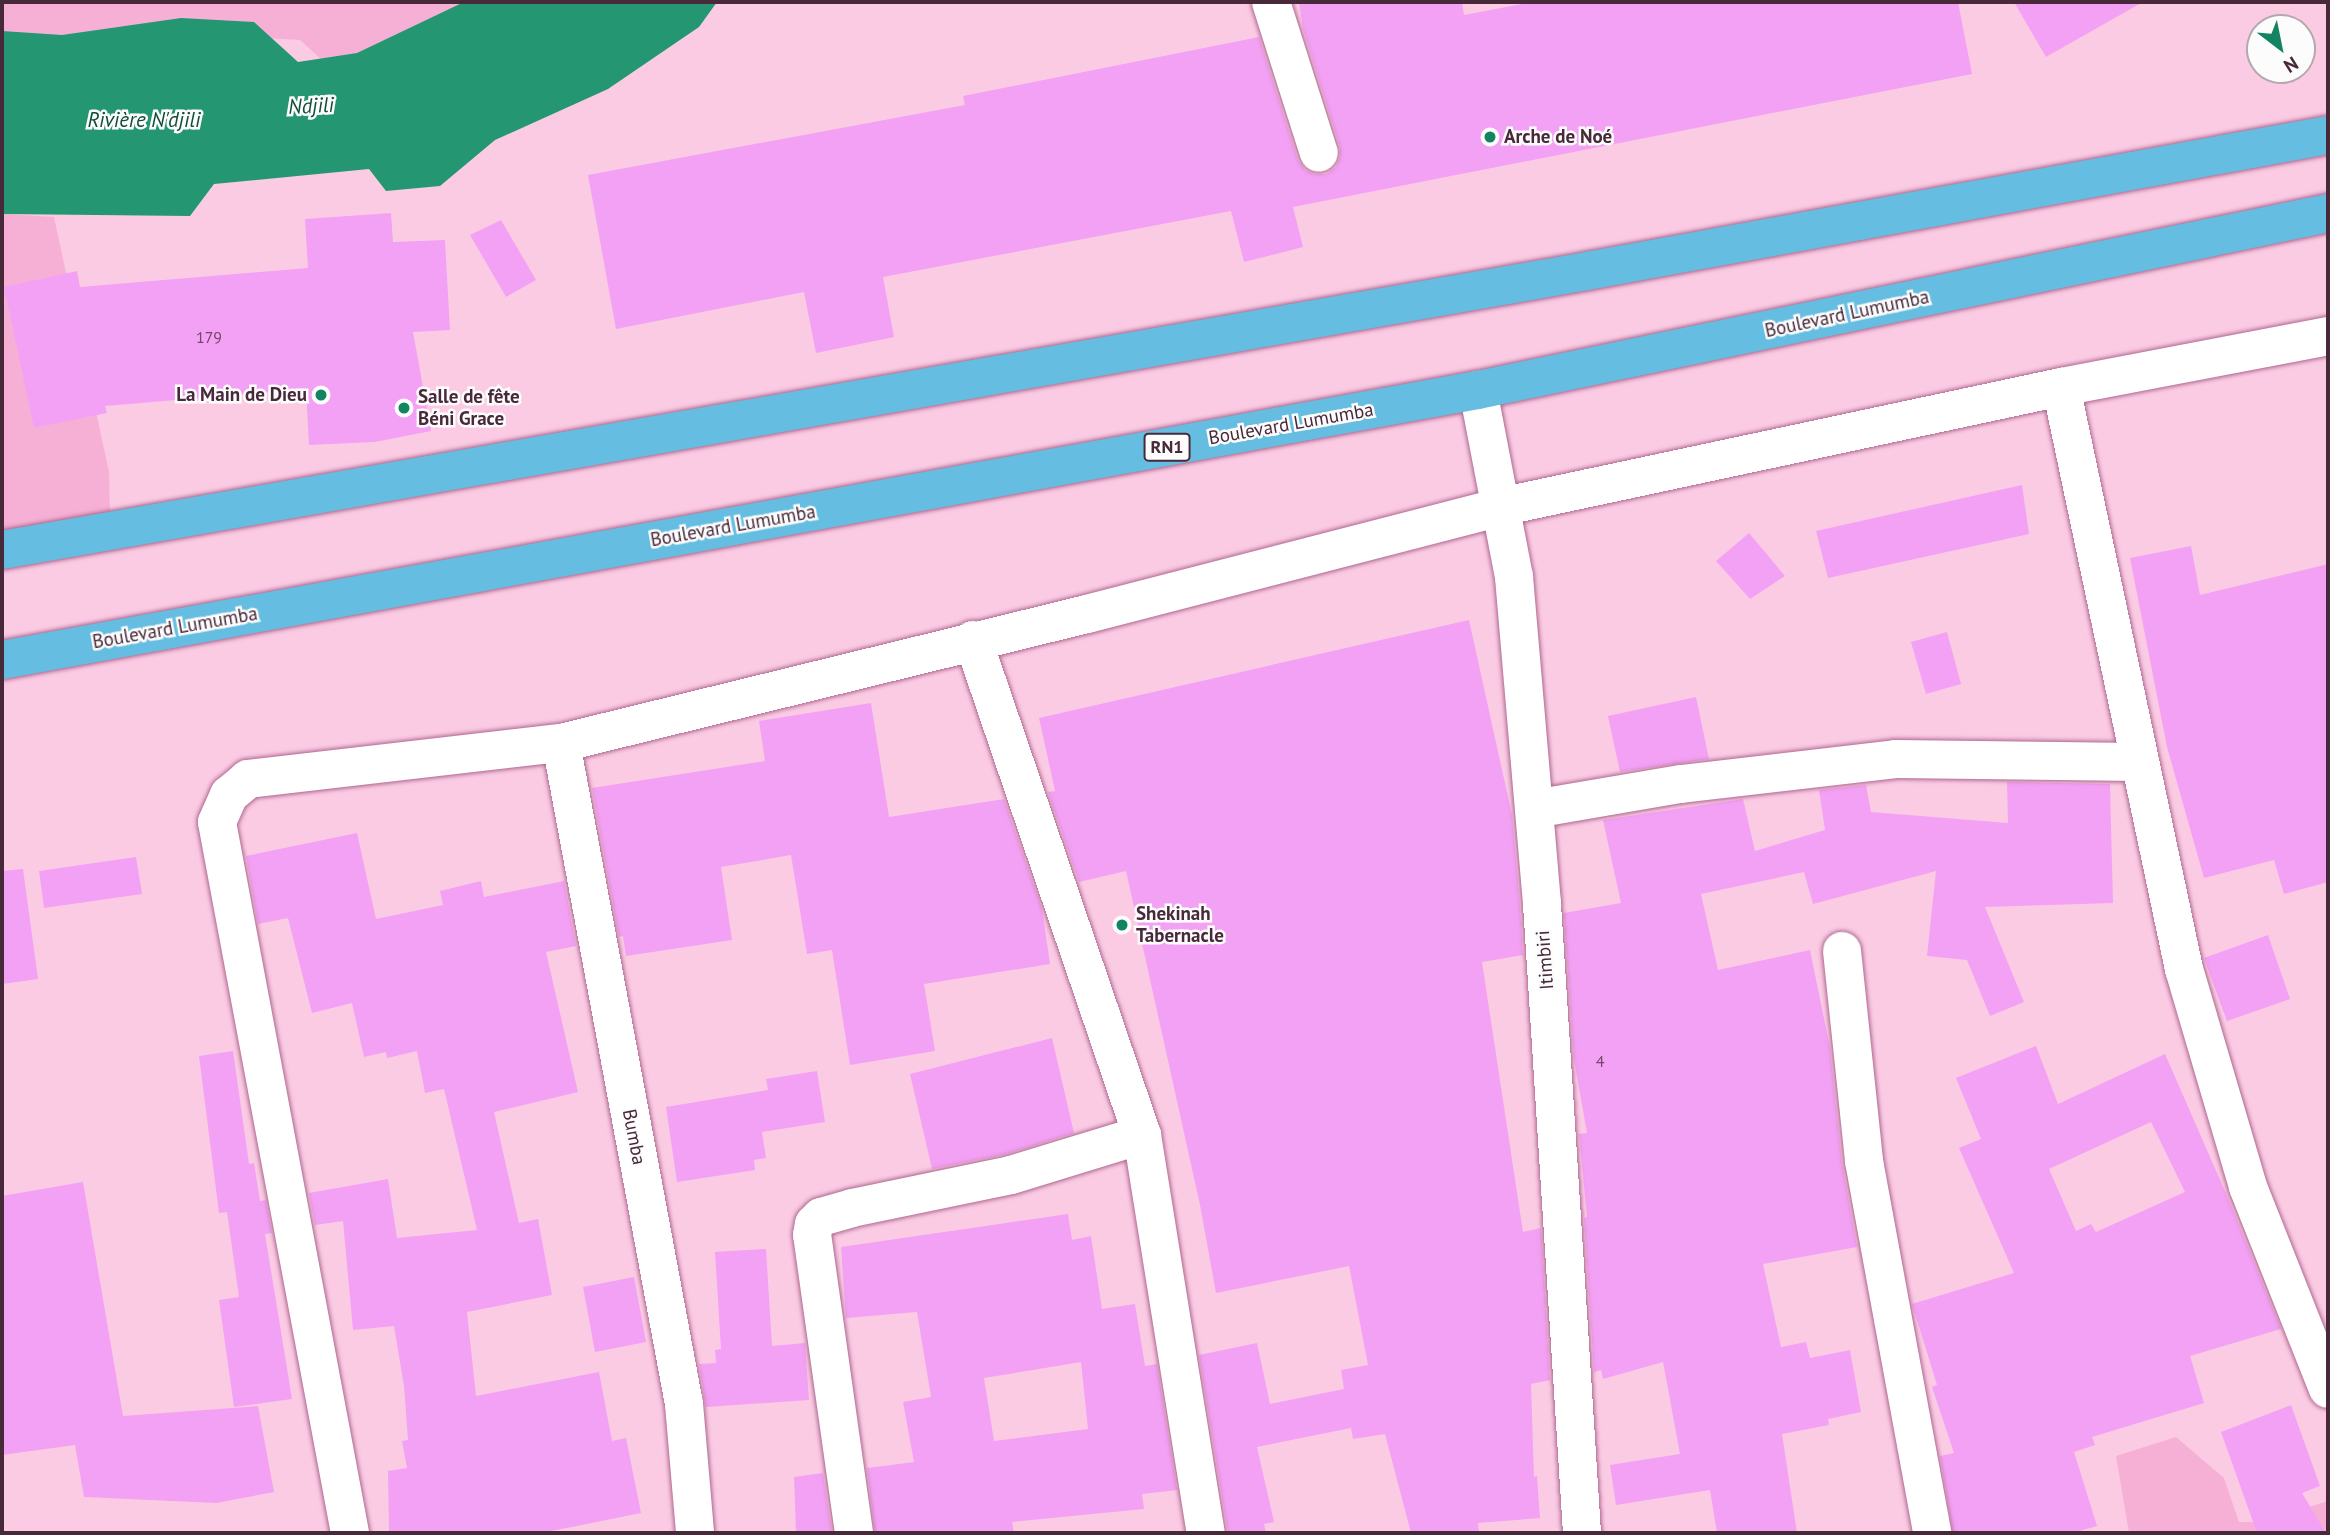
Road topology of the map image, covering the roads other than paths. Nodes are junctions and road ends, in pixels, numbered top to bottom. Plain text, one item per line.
1 (1271, 2) edge
2 (2328, 135) edge
3 (1318, 153) dead end
4 (2328, 213) edge
5 (2328, 336) edge
6 (2061, 387) junction
7 (1478, 390) junction
8 (1500, 507) junction
9 (2, 550) edge
10 (973, 640) junction
11 (2, 660) edge
12 (561, 743) junction
13 (2139, 762) junction
14 (1534, 809) junction
15 (1842, 951) dead end
16 (1142, 1135) junction
17 (2328, 1389) edge
18 (350, 1533) edge
19 (695, 1533) edge
20 (854, 1533) edge
21 (1206, 1533) edge
22 (1582, 1533) edge
23 (1932, 1533) edge

1 - 3 street
2 - 9 highway
4 - 7 highway, Boulevard Lumumba / RN1
5 - 6 street
6 - 8 street
6 - 13 street
7 - 8 street, Itimbiri
7 - 11 highway, Boulevard Lumumba / RN1
8 - 10 street
8 - 14 street, Itimbiri
10 - 12 street
10 - 16 street
12 - 18 street
12 - 19 street, Bumba
13 - 14 street
13 - 17 street
14 - 22 street, Itimbiri
15 - 23 street
16 - 20 street
16 - 21 street

